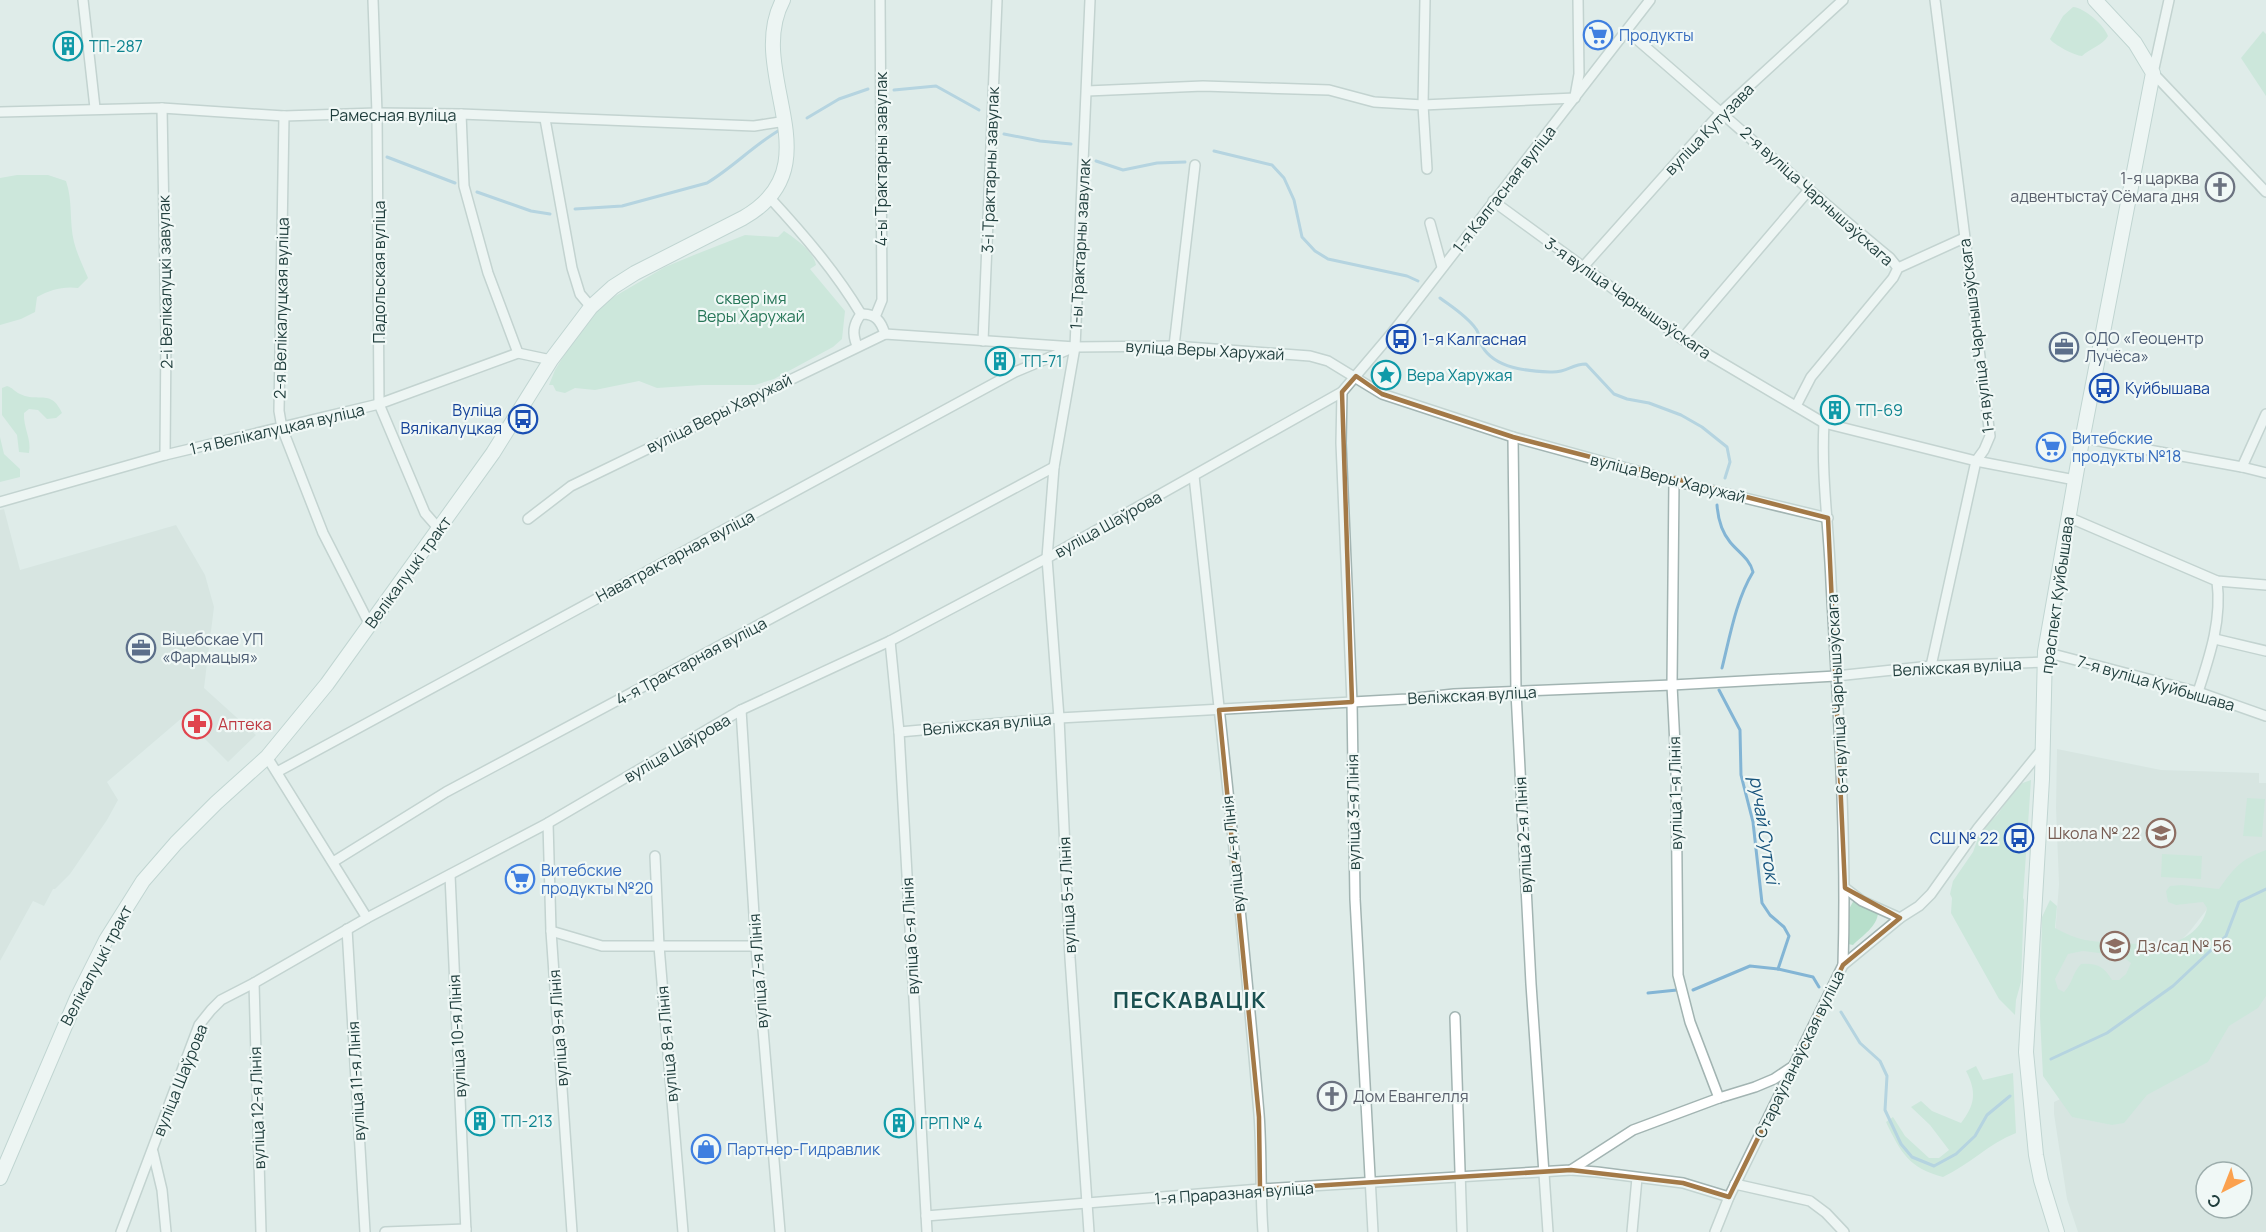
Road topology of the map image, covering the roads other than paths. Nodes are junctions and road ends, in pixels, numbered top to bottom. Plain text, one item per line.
1 (83, 0) edge
2 (374, 0) edge
3 (783, 0) edge
4 (880, 0) edge
5 (997, 0) edge
6 (1090, 0) edge
7 (1425, 0) edge
8 (1578, 0) edge
9 (1650, 0) edge
10 (1843, 0) edge
11 (1935, 0) edge
12 (2095, 0) edge
13 (2169, 0) edge
14 (1627, 31) junction
15 (2152, 73) junction
16 (1087, 91) junction
17 (1575, 98) junction
18 (1423, 105) junction
19 (95, 108) junction
20 (162, 108) junction
21 (1722, 111) junction
22 (0, 112) edge
23 (377, 113) junction
24 (461, 114) junction
25 (284, 116) junction
26 (546, 119) junction
27 (786, 121) junction
28 (1195, 165) dead end
29 (1427, 169) dead end
30 (1808, 190) junction
31 (2266, 192) edge
32 (770, 198) junction
33 (1493, 201) junction
34 (1430, 223) dead end
35 (1964, 238) junction
36 (1442, 267) junction
37 (1583, 267) junction
38 (1898, 268) junction
39 (591, 307) junction
40 (861, 314) junction
41 (875, 317) junction
42 (885, 334) junction
43 (1682, 339) junction
44 (984, 341) junction
45 (1174, 345) junction
46 (857, 346) junction
47 (1075, 347) junction
48 (518, 353) junction
49 (551, 360) junction
50 (1356, 376) junction
51 (1342, 392) junction
52 (380, 404) junction
53 (1796, 406) junction
54 (2266, 414) edge
55 (1824, 423) junction
56 (282, 428) junction
57 (1513, 437) junction
58 (2083, 438) junction
59 (165, 455) junction
60 (1976, 460) junction
61 (1054, 467) junction
62 (2242, 467) junction
63 (2266, 473) edge
64 (1194, 476) junction
65 (2075, 480) junction
66 (1674, 481) junction
67 (0, 502) edge
68 (2068, 517) junction
69 (1828, 518) junction
70 (528, 519) dead end
71 (439, 529) junction
72 (1047, 558) junction
73 (2217, 580) junction
74 (2266, 585) edge
75 (370, 625) junction
76 (2215, 639) junction
77 (890, 641) junction
78 (2266, 651) edge
79 (2045, 657) junction
80 (1931, 666) junction
81 (1836, 676) junction
82 (1672, 685) junction
83 (1516, 692) junction
84 (2198, 692) junction
85 (1352, 702) junction
86 (741, 710) junction
87 (1219, 710) junction
88 (2266, 716) edge
89 (1059, 718) junction
90 (899, 732) junction
91 (2043, 748) junction
92 (267, 757) junction
93 (278, 772) junction
94 (548, 823) junction
95 (655, 856) dead end
96 (333, 862) junction
97 (450, 876) junction
98 (1845, 888) junction
99 (367, 918) junction
100 (1900, 918) junction
101 (347, 929) junction
102 (551, 931) junction
103 (659, 945) junction
104 (756, 946) junction
105 (1842, 965) junction
106 (254, 984) junction
107 (1455, 1017) dead end
108 (1792, 1067) junction
109 (1719, 1098) junction
110 (152, 1150) junction
111 (1571, 1170) junction
112 (1543, 1172) junction
113 (1462, 1177) junction
114 (0, 1178) edge
115 (1637, 1178) junction
116 (1371, 1184) junction
117 (1735, 1184) junction
118 (1260, 1189) junction
119 (1729, 1197) junction
120 (1088, 1204) junction
121 (926, 1216) junction
122 (466, 1231) edge
123 (121, 1232) edge
124 (166, 1232) edge
125 (261, 1232) edge
126 (365, 1232) edge
127 (385, 1232) edge
128 (572, 1232) edge
129 (683, 1232) edge
130 (780, 1232) edge
131 (927, 1232) edge
132 (1089, 1232) edge
133 (1263, 1232) edge
134 (1373, 1232) edge
135 (1462, 1232) edge
136 (1548, 1232) edge
137 (1632, 1232) edge
138 (1715, 1232) edge
139 (1844, 1232) edge
140 (2057, 1232) edge

1 - 19 street
2 - 23 street, Падольская вуліца
3 - 27 street, Велікалуцкі тракт
4 - 41 street, 4-ы Трактарны завулак
5 - 44 street, 3-і Трактарны завулак
6 - 16 street, 1-ы Трактарны завулак
7 - 18 street
8 - 17 street
9 - 14 street, 1-я Калгасная вуліца
10 - 21 street, вуліца Кутузава
11 - 35 street, 1-я вуліца Чарнышэўскага
12 - 15 street
13 - 15 street, праспект Куйбышава
14 - 17 street, 1-я Калгасная вуліца
14 - 21 street, 2-я вуліца Чарнышэўскага
15 - 31 street
15 - 58 street, праспект Куйбышава
16 - 18 street
16 - 47 street, 1-ы Трактарны завулак
17 - 18 street
17 - 33 street, 1-я Калгасная вуліца
18 - 29 street
19 - 20 street, Рамесная вуліца
19 - 22 street, Рамесная вуліца
20 - 25 street, Рамесная вуліца
20 - 59 street, 2-і Велікалуцкі завулак
21 - 30 street, 2-я вуліца Чарнышэўскага
21 - 37 street, вуліца Кутузава
23 - 24 street, Рамесная вуліца
23 - 25 street, Рамесная вуліца
23 - 52 street, Падольская вуліца
24 - 26 street, Рамесная вуліца
24 - 48 street
25 - 56 street, 2-я Велікалуцкая вуліца
26 - 27 street, Рамесная вуліца
26 - 39 street
27 - 32 street, Велікалуцкі тракт
28 - 45 street
30 - 38 street, 2-я вуліца Чарнышэўскага
30 - 43 street
32 - 39 street, Велікалуцкі тракт
32 - 40 street
33 - 36 street, 1-я Калгасная вуліца
33 - 37 street, 3-я вуліца Чарнышэўскага
34 - 36 street
35 - 38 street
35 - 60 street, 1-я вуліца Чарнышэўскага
36 - 50 street, 1-я Калгасная вуліца
37 - 43 street, 3-я вуліца Чарнышэўскага
38 - 53 street
39 - 49 street, Велікалуцкі тракт
40 - 41 street
40 - 46 street
41 - 42 street
42 - 44 street, вуліца Веры Харужай
42 - 46 street, вуліца Веры Харужай
43 - 53 street, 3-я вуліца Чарнышэўскага
44 - 47 street, вуліца Веры Харужай
45 - 47 street, вуліца Веры Харужай
45 - 50 street, вуліца Веры Харужай
46 - 70 street, вуліца Веры Харужай
47 - 61 street, 1-ы Трактарны завулак
47 - 93 street, Наватрактарная вуліца
48 - 49 street
48 - 52 street, 1-я Велікалуцкая вуліца
49 - 71 street, Велікалуцкі тракт
50 - 51 street, вуліца Шаўрова
50 - 57 street, вуліца Веры Харужай
51 - 64 street, вуліца Шаўрова
51 - 85 street, вуліца 3-я Лінія
52 - 56 street, 1-я Велікалуцкая вуліца
52 - 71 street, Падольская вуліца
53 - 55 street, 3-я вуліца Чарнышэўскага
54 - 62 street
55 - 60 street, 3-я вуліца Чарнышэўскага
55 - 69 street, 6-я вуліца Чарнышэўскага
56 - 59 street, 1-я Велікалуцкая вуліца
56 - 75 street, 2-я Велікалуцкая вуліца
57 - 66 street, вуліца Веры Харужай
57 - 83 street, вуліца 2-я Лінія
58 - 62 street
58 - 65 street, праспект Куйбышава
59 - 67 street, 1-я Велікалуцкая вуліца
60 - 65 street, 3-я вуліца Чарнышэўскага
60 - 80 street, 1-я вуліца Чарнышэўскага
61 - 72 street, 1-ы Трактарны завулак
61 - 96 street, 4-я Трактарная вуліца
62 - 63 street
64 - 72 street, вуліца Шаўрова
64 - 87 street, вуліца 4-я Лінія
65 - 68 street, праспект Куйбышава
66 - 69 street, вуліца Веры Харужай
66 - 82 street, вуліца 1-я Лінія
68 - 73 street
68 - 79 street, праспект Куйбышава
69 - 81 street, 6-я вуліца Чарнышэўскага
71 - 75 street, Велікалуцкі тракт
72 - 77 street, вуліца Шаўрова
72 - 89 street, вуліца 5-я Лінія
73 - 74 street
73 - 76 street
75 - 92 street, Велікалуцкі тракт
76 - 78 street
76 - 84 street
77 - 86 street, вуліца Шаўрова
77 - 90 street, вуліца 6-я Лінія
79 - 80 street, Веліжская вуліца
79 - 84 street, 7-я вуліца Куйбышава
79 - 91 street, праспект Куйбышава
80 - 81 street, Веліжская вуліца
81 - 82 street, Веліжская вуліца
81 - 98 street, 6-я вуліца Чарнышэўскага
82 - 83 street, Веліжская вуліца
82 - 109 street, вуліца 1-я Лінія
83 - 85 street, Веліжская вуліца
83 - 112 street, вуліца 2-я Лінія
84 - 88 street, 7-я вуліца Куйбышава
85 - 87 street, Веліжская вуліца
85 - 116 street, вуліца 3-я Лінія
86 - 94 street, вуліца Шаўрова
86 - 104 street, вуліца 7-я Лінія
87 - 89 street, Веліжская вуліца
87 - 118 street, вуліца 4-я Лінія
89 - 90 street, Веліжская вуліца
89 - 120 street, вуліца 5-я Лінія
90 - 121 street, вуліца 6-я Лінія
91 - 100 street, Стараўланаўская вуліца
91 - 140 street, праспект Куйбышава
92 - 93 street
92 - 114 street, Велікалуцкі тракт
93 - 96 street
94 - 97 street, вуліца Шаўрова
94 - 102 street, вуліца 9-я Лінія
95 - 103 street, вуліца 8-я Лінія
96 - 99 street
97 - 99 street, вуліца Шаўрова
97 - 122 street, вуліца 10-я Лінія
98 - 100 street
98 - 105 street, 6-я вуліца Чарнышэўскага
99 - 101 street, вуліца Шаўрова
100 - 105 street, Стараўланаўская вуліца
101 - 106 street, вуліца Шаўрова
101 - 126 street, вуліца 11-я Лінія
102 - 103 street
102 - 128 street, вуліца 9-я Лінія
103 - 104 street
103 - 129 street, вуліца 8-я Лінія
104 - 130 street, вуліца 7-я Лінія
105 - 108 street, Стараўланаўская вуліца
106 - 110 street, вуліца Шаўрова
106 - 125 street, вуліца 12-я Лінія
107 - 113 street
108 - 109 street
108 - 117 street, Стараўланаўская вуліца
109 - 111 street
110 - 123 street, вуліца Шаўрова
110 - 124 street
111 - 112 street, 1-я Праразная вуліца
111 - 115 street
112 - 113 street, 1-я Праразная вуліца
112 - 136 street, вуліца 2-я Лінія
113 - 116 street, 1-я Праразная вуліца
113 - 135 street
115 - 119 street
115 - 137 street
116 - 118 street, 1-я Праразная вуліца
116 - 134 street, вуліца 3-я Лінія
117 - 119 street, Стараўланаўская вуліца
117 - 139 street
118 - 120 street, 1-я Праразная вуліца
118 - 133 street, вуліца 4-я Лінія
119 - 138 street, Стараўланаўская вуліца
120 - 121 street, 1-я Праразная вуліца
120 - 132 street, вуліца 5-я Лінія
121 - 131 street, вуліца 6-я Лінія
122 - 127 street

